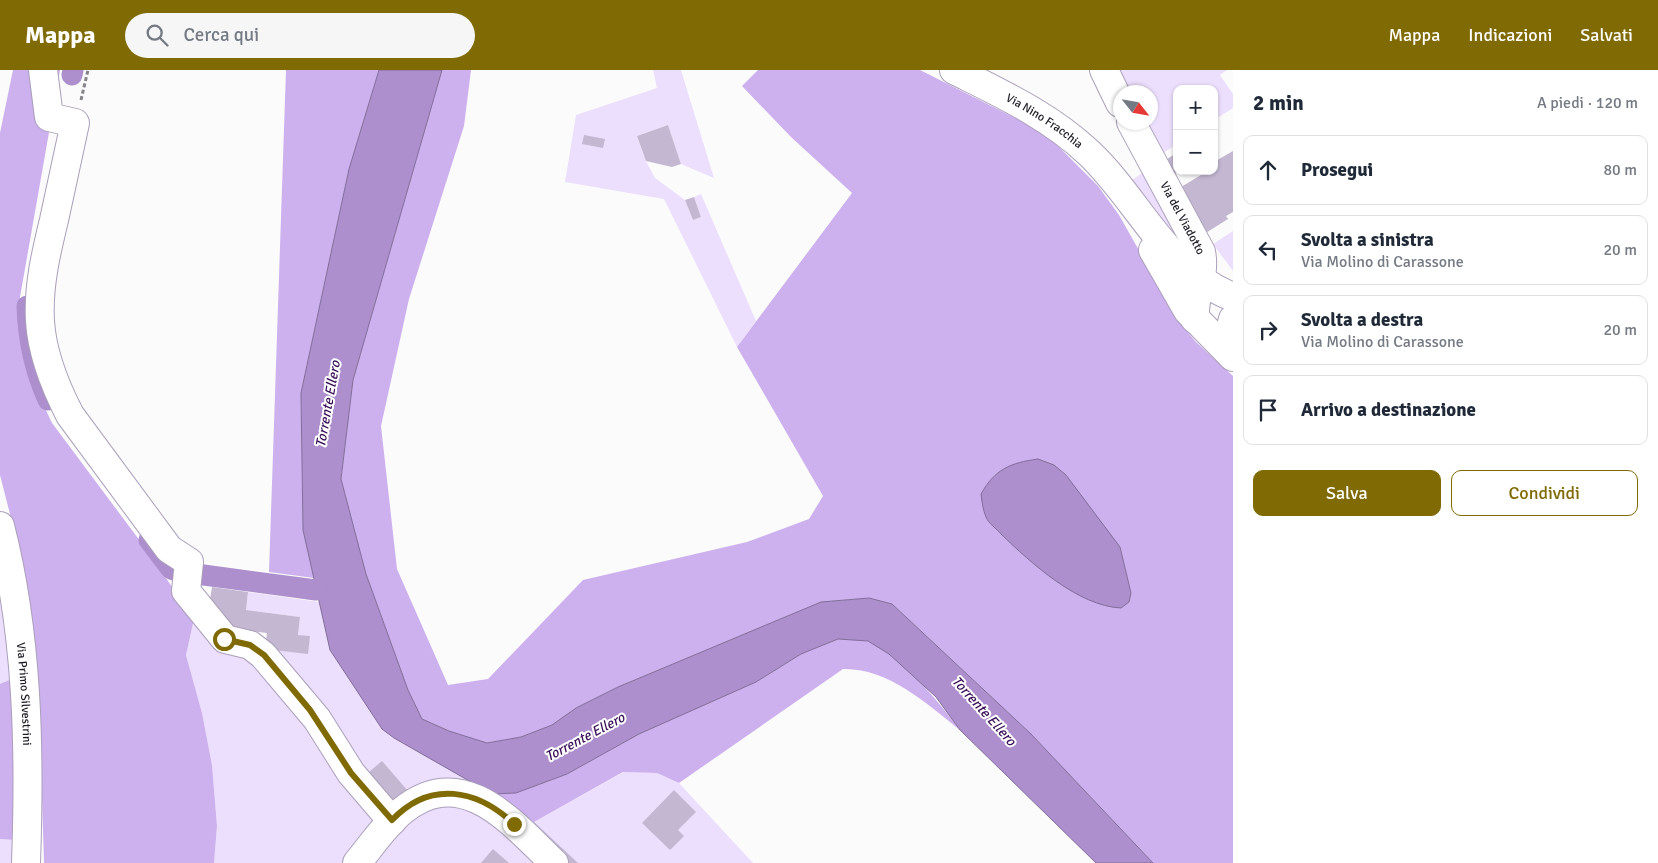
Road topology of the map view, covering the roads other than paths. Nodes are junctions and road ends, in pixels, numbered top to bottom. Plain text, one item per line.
1 (43, 70) edge
2 (954, 70) edge
3 (1104, 70) edge
4 (1113, 89) edge
5 (1135, 130) edge
6 (1120, 189) junction
7 (1200, 280) junction
8 (1233, 297) edge
9 (1233, 319) edge
10 (1195, 320) junction
11 (1233, 350) edge
12 (1233, 356) edge
13 (0, 526) edge
14 (392, 820) junction
15 (26, 863) edge
16 (357, 863) edge
17 (554, 863) edge

1 - 14 street
2 - 6 street, Via Nino Fracchia
3 - 4 street
5 - 7 street, Via del Viadotto
6 - 7 street, Via Nino Fracchia
6 - 10 street, Via Nino Fracchia
7 - 8 street, Via Nino Fracchia
7 - 10 street, Via del Viadotto
9 - 11 street
10 - 12 street, Via Nino Fracchia
13 - 15 street, Via Primo Silvestrini
14 - 16 street
14 - 17 street

